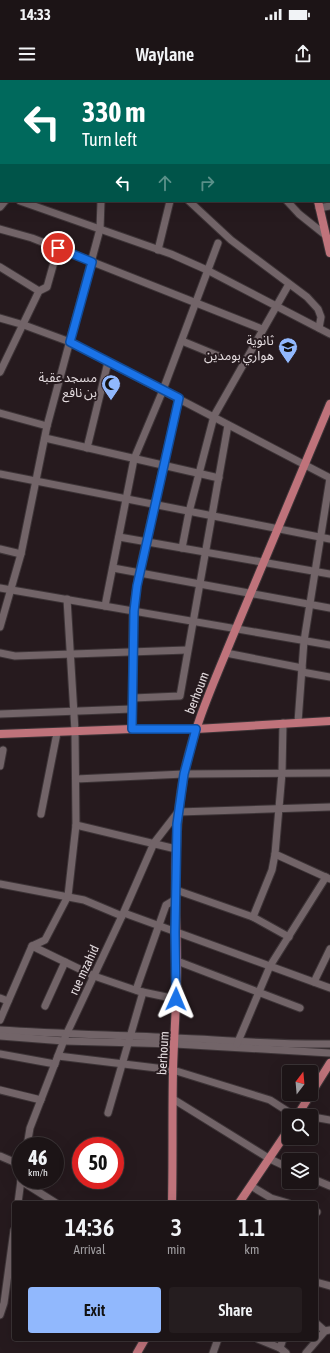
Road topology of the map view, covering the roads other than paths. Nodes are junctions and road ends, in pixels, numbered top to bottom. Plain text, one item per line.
1 (23, 202) edge
2 (101, 202) edge
3 (170, 202) edge
4 (190, 202) edge
5 (288, 202) edge
6 (318, 205) edge
7 (330, 206) edge
8 (0, 229) edge
9 (100, 229) junction
10 (324, 234) junction
11 (218, 243) dead end
12 (58, 248) junction
13 (158, 250) junction
14 (330, 253) edge
15 (92, 262) junction
16 (0, 268) edge
17 (207, 270) junction
18 (289, 284) junction
19 (39, 291) junction
20 (196, 303) junction
21 (276, 305) junction
22 (0, 318) edge
23 (24, 325) junction
24 (319, 328) junction
25 (262, 329) junction
26 (330, 334) edge
27 (182, 341) junction
28 (70, 342) junction
29 (221, 357) dead end
30 (108, 362) junction
31 (0, 372) edge
32 (163, 390) junction
33 (179, 398) junction
34 (330, 404) edge
35 (0, 412) edge
36 (214, 416) junction
37 (228, 425) junction
38 (47, 426) junction
39 (45, 438) junction
40 (87, 448) junction
41 (134, 459) junction
42 (163, 465) junction
43 (305, 465) junction
44 (0, 474) edge
45 (200, 474) junction
46 (219, 478) junction
47 (330, 478) edge
48 (35, 481) junction
49 (126, 499) junction
50 (156, 505) junction
51 (189, 512) junction
52 (212, 516) junction
53 (279, 529) junction
54 (119, 537) junction
55 (320, 537) junction
56 (330, 539) edge
57 (146, 542) junction
58 (182, 548) junction
59 (0, 549) edge
60 (205, 552) junction
61 (21, 554) junction
62 (264, 563) junction
63 (113, 568) junction
64 (314, 572) junction
65 (139, 573) junction
66 (330, 574) edge
67 (200, 584) junction
68 (0, 588) edge
69 (11, 590) junction
70 (250, 594) junction
71 (67, 599) junction
72 (309, 604) junction
73 (105, 606) junction
74 (330, 608) edge
75 (134, 611) junction
76 (192, 621) junction
77 (0, 627) edge
78 (236, 629) junction
79 (304, 641) junction
80 (330, 645) edge
81 (187, 650) junction
82 (132, 652) junction
83 (0, 653) edge
84 (226, 653) junction
85 (70, 654) junction
86 (302, 670) junction
87 (330, 677) edge
88 (132, 698) junction
89 (132, 709) junction
90 (73, 710) junction
91 (0, 714) edge
92 (330, 721) edge
93 (298, 722) junction
94 (283, 723) junction
95 (132, 729) junction
96 (196, 729) junction
97 (75, 731) junction
98 (56, 733) junction
99 (0, 734) edge
100 (3, 750) dead end
101 (0, 766) edge
102 (184, 774) junction
103 (282, 774) junction
104 (330, 774) edge
105 (76, 779) junction
106 (330, 807) edge
107 (278, 808) junction
108 (178, 812) junction
109 (40, 814) dead end
110 (76, 825) junction
111 (154, 843) junction
112 (176, 849) junction
113 (275, 854) junction
114 (328, 878) edge
115 (0, 884) edge
116 (176, 890) junction
117 (68, 896) junction
118 (176, 899) junction
119 (123, 915) junction
120 (253, 918) junction
121 (159, 926) junction
122 (175, 932) junction
123 (289, 937) junction
124 (32, 946) junction
125 (330, 948) edge
126 (177, 961) junction
127 (65, 962) junction
128 (270, 966) junction
129 (94, 976) junction
130 (314, 982) junction
131 (330, 988) edge
132 (139, 991) junction
133 (259, 992) junction
134 (0, 998) edge
135 (176, 999) junction
136 (8, 1001) junction
137 (45, 1006) dead end
138 (300, 1008) dead end
139 (0, 1020) edge
140 (0, 1030) edge
141 (0, 1036) edge
142 (65, 1038) junction
143 (129, 1040) junction
144 (176, 1041) junction
145 (330, 1044) edge
146 (237, 1045) junction
147 (330, 1053) edge
148 (0, 1054) edge
149 (58, 1056) junction
150 (330, 1063) edge
151 (55, 1064) junction
152 (121, 1064) junction
153 (173, 1070) junction
154 (0, 1090) edge
155 (174, 1099) junction
156 (41, 1100) junction
157 (288, 1109) edge
158 (301, 1109) edge
159 (108, 1113) dead end
160 (318, 1118) edge
161 (330, 1120) edge
162 (28, 1137) edge
163 (282, 1140) edge
164 (0, 1156) edge
165 (270, 1159) junction
166 (12, 1161) edge
167 (282, 1165) edge
168 (318, 1181) edge
169 (251, 1186) junction
170 (330, 1186) edge
171 (20, 1189) edge
172 (34, 1189) edge
173 (18, 1201) edge
174 (52, 1201) edge
175 (172, 1201) edge
176 (240, 1201) edge
177 (281, 1201) edge
178 (12, 1240) edge
179 (4, 1279) edge
180 (318, 1283) edge
181 (330, 1286) edge
182 (0, 1314) edge
183 (318, 1324) edge
184 (328, 1331) edge
185 (144, 1341) edge
186 (217, 1341) edge
187 (262, 1341) edge
188 (283, 1351) edge
189 (137, 1353) edge
190 (213, 1353) edge
191 (306, 1353) edge

1 - 9 street
2 - 9 street
3 - 13 street
4 - 18 street
5 - 10 street
6 - 7 street
6 - 10 main road
8 - 12 street
9 - 13 street
9 - 15 street
10 - 14 main road
11 - 17 street
12 - 15 street
12 - 19 street
13 - 17 street
15 - 20 street
15 - 28 street
16 - 19 street
17 - 20 street
17 - 21 street
18 - 21 street
18 - 24 street
19 - 23 street
20 - 25 street
20 - 27 street
21 - 24 street
21 - 25 street
22 - 23 street
23 - 28 street
23 - 31 street
24 - 26 street
25 - 36 street
27 - 29 street
27 - 32 street
28 - 30 street
28 - 38 street
30 - 32 street
30 - 40 street
32 - 33 street
32 - 41 street
33 - 36 street
33 - 42 street
34 - 43 main road, berhoum
35 - 38 street
36 - 37 street
36 - 45 street
37 - 43 street
37 - 46 street
38 - 39 street
39 - 40 street
39 - 48 street
40 - 41 street
41 - 42 street
41 - 49 street
42 - 45 street
42 - 50 street
43 - 47 street
43 - 53 main road, berhoum
44 - 48 street
45 - 46 street
45 - 51 street
46 - 52 street
47 - 55 street
48 - 49 street
48 - 61 street
49 - 50 street
49 - 54 street
50 - 51 street
50 - 57 street
51 - 52 street
51 - 58 street
52 - 53 street
52 - 60 street
53 - 55 street
53 - 62 main road, berhoum
54 - 57 street
54 - 63 street
55 - 56 street
55 - 64 street
57 - 58 street
57 - 65 street
58 - 60 street
59 - 61 street
60 - 62 street
60 - 67 street
61 - 69 street
62 - 64 street
62 - 70 main road, berhoum
63 - 65 street
63 - 73 street
64 - 66 street
64 - 72 street
65 - 67 street
65 - 75 street
67 - 70 street
67 - 76 street
68 - 69 street
69 - 71 street
69 - 77 street
70 - 72 street
70 - 78 main road, berhoum
71 - 73 street
71 - 85 street
72 - 74 street
72 - 79 street
73 - 75 street
75 - 76 street
75 - 82 street
76 - 78 street
76 - 81 street
78 - 79 street
78 - 84 main road, berhoum
79 - 80 street
79 - 86 street
81 - 82 street
81 - 88 street
82 - 85 street
82 - 88 street
83 - 85 street
84 - 86 street
84 - 96 main road, berhoum
85 - 90 street
86 - 87 street
86 - 93 street
88 - 89 street
89 - 90 street
89 - 95 street
90 - 91 street
90 - 97 street
92 - 93 main road
93 - 94 main road
94 - 96 main road
94 - 103 street
95 - 96 main road
95 - 97 main road
96 - 102 main road, berhoum
97 - 98 main road
97 - 105 street
98 - 99 main road
98 - 109 street
100 - 101 street
102 - 103 street
102 - 105 street
102 - 108 main road, berhoum
103 - 104 street
103 - 107 street
105 - 110 street
106 - 107 street
107 - 108 street
107 - 113 street
108 - 111 street, rue mzahid
108 - 112 main road, berhoum
110 - 111 street
110 - 117 street
111 - 112 street
111 - 119 street, rue mzahid
112 - 116 main road, berhoum
113 - 114 street
113 - 120 street
114 - 123 street
115 - 117 street
116 - 118 main road, berhoum
116 - 120 street
117 - 119 street
117 - 124 street
118 - 121 street
118 - 122 main road, berhoum
119 - 121 street
119 - 129 street, rue mzahid
120 - 123 street
121 - 122 street
121 - 132 street
122 - 126 main road, berhoum
122 - 128 street
123 - 128 street
124 - 127 street
124 - 136 street
125 - 130 street
126 - 133 street
126 - 135 main road, berhoum
127 - 129 street
127 - 137 street
128 - 130 street
128 - 133 street
129 - 132 street
129 - 142 street, rue mzahid
130 - 131 street
132 - 135 street
132 - 143 street
133 - 138 street
133 - 146 street
134 - 136 street
135 - 144 main road, berhoum
136 - 139 street
140 - 142 street
141 - 142 street
142 - 143 street
142 - 149 street, rue mzahid
143 - 144 street
143 - 152 street
144 - 146 street
144 - 153 main road, berhoum
145 - 146 street
146 - 147 street
148 - 151 street
149 - 151 street, rue mzahid
149 - 152 street
150 - 158 main road
151 - 156 street, rue mzahid
152 - 153 street
152 - 159 street
153 - 155 main road, berhoum
153 - 157 street
154 - 156 street
155 - 165 street
155 - 175 main road, berhoum
156 - 162 street, rue mzahid
160 - 161 street
163 - 165 main road
164 - 166 street
165 - 167 street
165 - 169 main road
168 - 170 street
169 - 176 main road
169 - 177 street
171 - 173 street
172 - 174 street
178 - 179 street
179 - 182 street
180 - 181 street
183 - 184 street
184 - 191 street
185 - 189 main road
186 - 190 street
187 - 188 street

